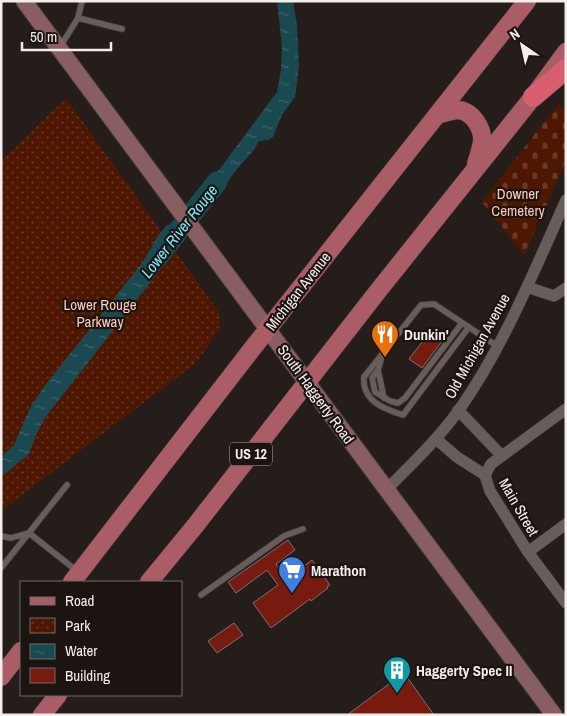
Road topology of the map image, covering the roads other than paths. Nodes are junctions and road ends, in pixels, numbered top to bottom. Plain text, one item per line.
1 (24, 1) edge
2 (82, 1) edge
3 (527, 1) edge
4 (78, 18) junction
5 (122, 29) dead end
6 (59, 49) junction
7 (566, 52) edge
8 (566, 69) edge
9 (533, 97) junction
10 (437, 114) junction
11 (475, 167) junction
12 (566, 200) edge
13 (527, 287) junction
14 (566, 288) edge
15 (462, 323) junction
16 (469, 327) junction
17 (268, 329) junction
18 (497, 346) junction
19 (382, 354) junction
20 (307, 382) junction
21 (566, 409) edge
22 (458, 410) junction
23 (436, 439) junction
24 (502, 456) junction
25 (485, 475) junction
26 (66, 485) dead end
27 (387, 489) junction
28 (566, 524) edge
29 (303, 529) dead end
30 (29, 533) junction
31 (1, 536) edge
32 (528, 552) junction
33 (1, 568) edge
34 (76, 577) edge
35 (150, 581) edge
36 (201, 595) dead end
37 (566, 603) edge
38 (20, 652) edge
39 (1, 677) edge
40 (57, 696) edge
41 (42, 715) edge
42 (554, 715) edge

1 - 6 main road, South Haggerty Road
2 - 4 lane
3 - 10 main road, Michigan Avenue
4 - 5 lane
4 - 6 lane
6 - 17 main road, South Haggerty Road
7 - 9 main road, US 12
8 - 9 highway
9 - 11 main road, US 12
10 - 11 main road
10 - 17 main road, Michigan Avenue
11 - 20 main road, US 12
12 - 13 street, Old Michigan Avenue
13 - 14 street
13 - 18 street, Old Michigan Avenue
15 - 16 lane
15 - 19 lane
15 - 19 lane
16 - 18 lane
16 - 19 lane
17 - 20 main road, South Haggerty Road
17 - 34 main road, Michigan Avenue
18 - 22 street, Old Michigan Avenue
20 - 27 main road, South Haggerty Road
20 - 35 main road, US 12
21 - 24 street
22 - 23 street, Old Michigan Avenue
22 - 24 street, Main Street
23 - 25 street, Main Street
23 - 27 street, Old Michigan Avenue
24 - 25 street
25 - 32 street, Main Street
26 - 30 lane
27 - 42 main road, South Haggerty Road
28 - 32 street
29 - 36 lane
30 - 31 lane
30 - 33 lane
30 - 34 lane
32 - 37 street, Main Street
38 - 39 main road
40 - 41 main road

